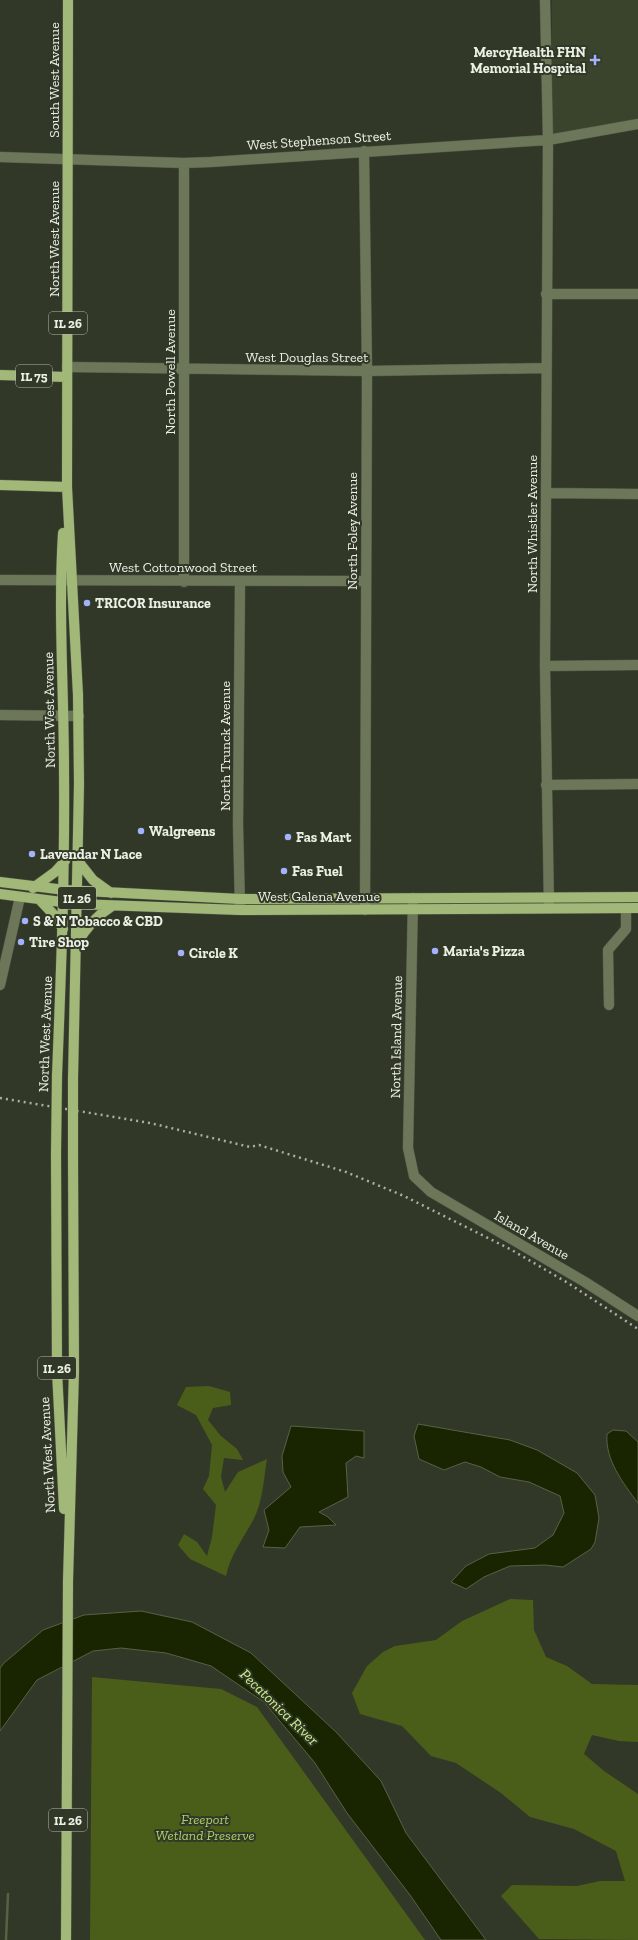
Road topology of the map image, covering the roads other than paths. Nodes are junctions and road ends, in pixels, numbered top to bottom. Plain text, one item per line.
1 (68, 0) edge
2 (545, 0) edge
3 (638, 124) edge
4 (548, 140) junction
5 (364, 152) junction
6 (0, 157) edge
7 (68, 160) junction
8 (184, 163) junction
9 (546, 294) junction
10 (638, 294) edge
11 (546, 368) junction
12 (184, 370) junction
13 (367, 371) junction
14 (67, 372) junction
15 (0, 375) edge
16 (0, 485) edge
17 (67, 487) junction
18 (546, 493) junction
19 (638, 494) edge
20 (0, 580) edge
21 (60, 580) junction
22 (71, 580) junction
23 (184, 582) junction
24 (240, 582) junction
25 (366, 582) junction
26 (638, 665) edge
27 (545, 666) junction
28 (0, 715) edge
29 (64, 715) junction
30 (78, 716) junction
31 (638, 784) edge
32 (546, 785) junction
33 (65, 861) junction
34 (78, 861) junction
35 (0, 882) edge
36 (33, 888) junction
37 (65, 890) junction
38 (78, 891) junction
39 (111, 893) junction
40 (0, 894) edge
41 (549, 896) junction
42 (20, 897) junction
43 (638, 897) edge
44 (365, 898) junction
45 (413, 898) junction
46 (39, 899) junction
47 (240, 899) junction
48 (64, 902) junction
49 (77, 904) junction
50 (112, 906) junction
51 (549, 908) junction
52 (626, 908) junction
53 (638, 908) edge
54 (240, 910) junction
55 (365, 910) junction
56 (413, 910) junction
57 (63, 929) junction
58 (76, 946) junction
59 (0, 985) edge
60 (609, 1005) dead end
61 (414, 1176) joint
62 (638, 1316) edge
63 (68, 1581) junction
64 (66, 1939) edge

1 - 7 main road, South West Avenue / IL 26
2 - 4 street, North Whistler Avenue
3 - 4 street, West Stephenson Street
4 - 5 street, West Stephenson Street
4 - 9 street, North Whistler Avenue
5 - 8 street, West Stephenson Street
5 - 13 street, North Foley Avenue
6 - 7 street, West Stephenson Street
7 - 8 street, West Stephenson Street
7 - 14 main road, North West Avenue / IL 26
8 - 12 street, North Powell Avenue
9 - 10 street
9 - 11 street, North Whistler Avenue
11 - 13 street, West Douglas Street
11 - 18 street, North Whistler Avenue
12 - 13 street, West Douglas Street
12 - 14 street, West Douglas Street
12 - 23 street, North Powell Avenue
13 - 25 street, North Foley Avenue
14 - 15 main road, West Douglas Street / IL 75
14 - 17 main road, North West Avenue / IL 26
16 - 17 main road
17 - 21 main road, North West Avenue / IL 26
17 - 22 main road, North West Avenue / IL 26
18 - 19 street
18 - 27 street, North Whistler Avenue
20 - 21 street, West Cottonwood Street
21 - 22 street, West Cottonwood Street
21 - 29 main road, North West Avenue / IL 26
22 - 23 street, West Cottonwood Street
22 - 30 main road, North West Avenue / IL 26
23 - 24 street, West Cottonwood Street
24 - 25 street, West Cottonwood Street
24 - 47 street, North Trunck Avenue
25 - 44 street, North Foley Avenue
26 - 27 street
27 - 32 street, North Whistler Avenue
28 - 29 street
29 - 30 street
29 - 33 main road, North West Avenue / IL 26
30 - 34 main road, North West Avenue / IL 26
31 - 32 street
32 - 41 street, North Whistler Avenue
33 - 36 main road
33 - 37 main road, North West Avenue / IL 26
34 - 38 main road, North West Avenue / IL 26
34 - 39 main road
35 - 36 main road, West Galena Avenue
36 - 37 main road, West Galena Avenue
37 - 38 main road, West Galena Avenue
37 - 48 main road, North West Avenue / IL 26
38 - 39 main road, West Galena Avenue
38 - 49 main road, North West Avenue / IL 26
39 - 47 main road, West Galena Avenue
40 - 42 main road, West Galena Avenue
41 - 43 main road, West Galena Avenue
41 - 45 main road, West Galena Avenue
41 - 51 street, North Whistler Avenue
42 - 46 main road, West Galena Avenue
42 - 59 street
44 - 45 main road, West Galena Avenue
44 - 47 main road, West Galena Avenue
44 - 55 street, North Foley Avenue
45 - 56 street, North Island Avenue
46 - 48 main road, West Galena Avenue
46 - 57 main road
47 - 54 street, North Trunck Avenue
48 - 49 main road, West Galena Avenue
48 - 57 main road, North West Avenue / IL 26
49 - 50 main road, West Galena Avenue
49 - 58 main road, North West Avenue / IL 26
50 - 54 main road, West Galena Avenue
50 - 58 main road
51 - 52 main road, West Galena Avenue
51 - 56 main road, West Galena Avenue
52 - 53 main road, West Galena Avenue
52 - 60 street
54 - 55 main road, West Galena Avenue
55 - 56 main road, West Galena Avenue
56 - 61 street, North Island Avenue
57 - 63 main road, North West Avenue / IL 26, bridge
58 - 63 main road, North West Avenue / IL 26, bridge
61 - 62 street, Island Avenue
63 - 64 main road, North West Avenue / IL 26

